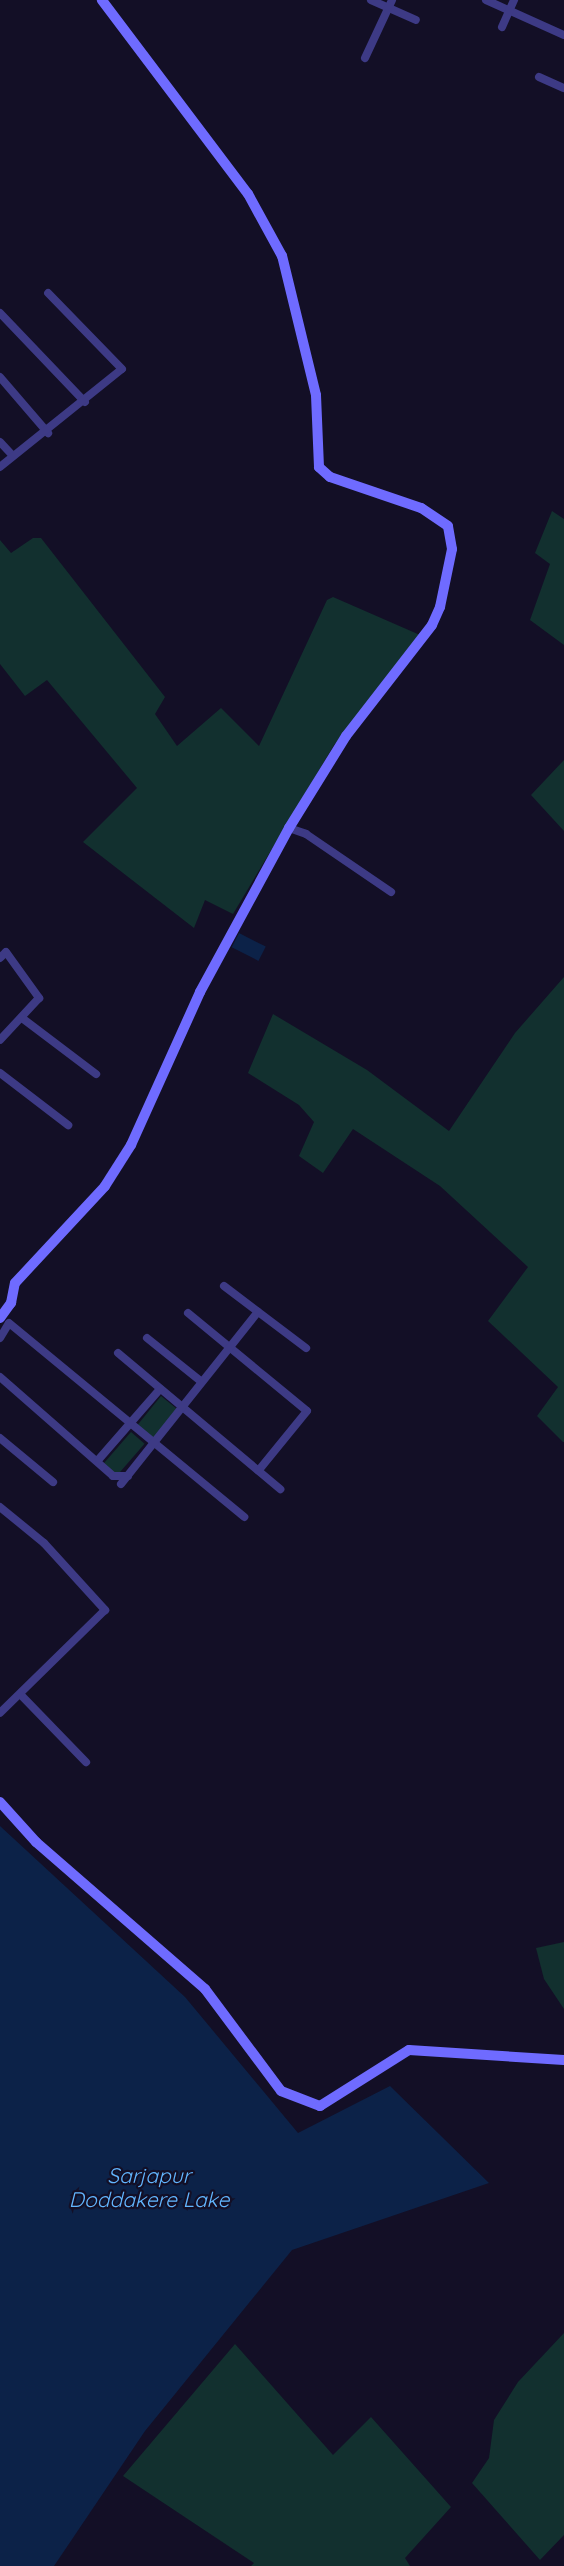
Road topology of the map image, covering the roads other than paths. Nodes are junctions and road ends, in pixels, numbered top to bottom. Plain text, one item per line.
1 (102, 0) edge
2 (371, 0) edge
3 (486, 0) edge
4 (514, 0) edge
5 (390, 4) edge
6 (510, 10) junction
7 (416, 20) dead end
8 (502, 27) dead end
9 (564, 35) edge
10 (365, 58) dead end
11 (539, 77) dead end
12 (564, 88) edge
13 (48, 293) dead end
14 (0, 313) edge
15 (0, 377) edge
16 (85, 402) junction
17 (48, 433) junction
18 (0, 442) edge
19 (13, 456) junction
20 (0, 467) edge
21 (289, 828) junction
22 (391, 892) dead end
23 (0, 958) edge
24 (22, 1018) junction
25 (0, 1040) edge
26 (0, 1073) edge
27 (96, 1074) dead end
28 (68, 1125) dead end
29 (224, 1286) dead end
30 (258, 1312) junction
31 (188, 1314) dead end
32 (0, 1318) edge
33 (0, 1338) edge
34 (147, 1338) dead end
35 (231, 1347) junction
36 (306, 1348) dead end
37 (118, 1353) dead end
38 (0, 1377) edge
39 (202, 1382) junction
40 (160, 1389) junction
41 (183, 1407) junction
42 (130, 1424) junction
43 (0, 1438) edge
44 (154, 1443) junction
45 (99, 1459) junction
46 (258, 1471) junction
47 (128, 1476) junction
48 (53, 1482) dead end
49 (121, 1484) dead end
50 (280, 1489) dead end
51 (0, 1507) edge
52 (244, 1516) dead end
53 (20, 1694) junction
54 (0, 1713) edge
55 (86, 1762) dead end
56 (0, 1802) edge
57 (564, 2060) edge

1 - 21 street
2 - 5 street
3 - 6 street
4 - 6 street
5 - 7 street
5 - 10 street
6 - 8 street
6 - 9 street
11 - 12 street
13 - 16 street
14 - 16 street
15 - 17 street
16 - 17 street
17 - 19 street
18 - 19 street
19 - 20 street
21 - 22 street
21 - 32 street
23 - 24 street
24 - 25 street
24 - 27 street
26 - 28 street
29 - 30 street
30 - 35 street
30 - 36 street
31 - 35 street
33 - 42 street
34 - 39 street
35 - 39 street
35 - 46 street
37 - 40 street
38 - 45 street
39 - 41 street
40 - 41 street
40 - 42 street
41 - 44 street
41 - 46 street
42 - 44 street
42 - 45 street
43 - 48 street
44 - 47 street
44 - 52 street
45 - 47 street
46 - 50 street
47 - 49 street
51 - 53 street
53 - 54 street
53 - 55 street
56 - 57 street

